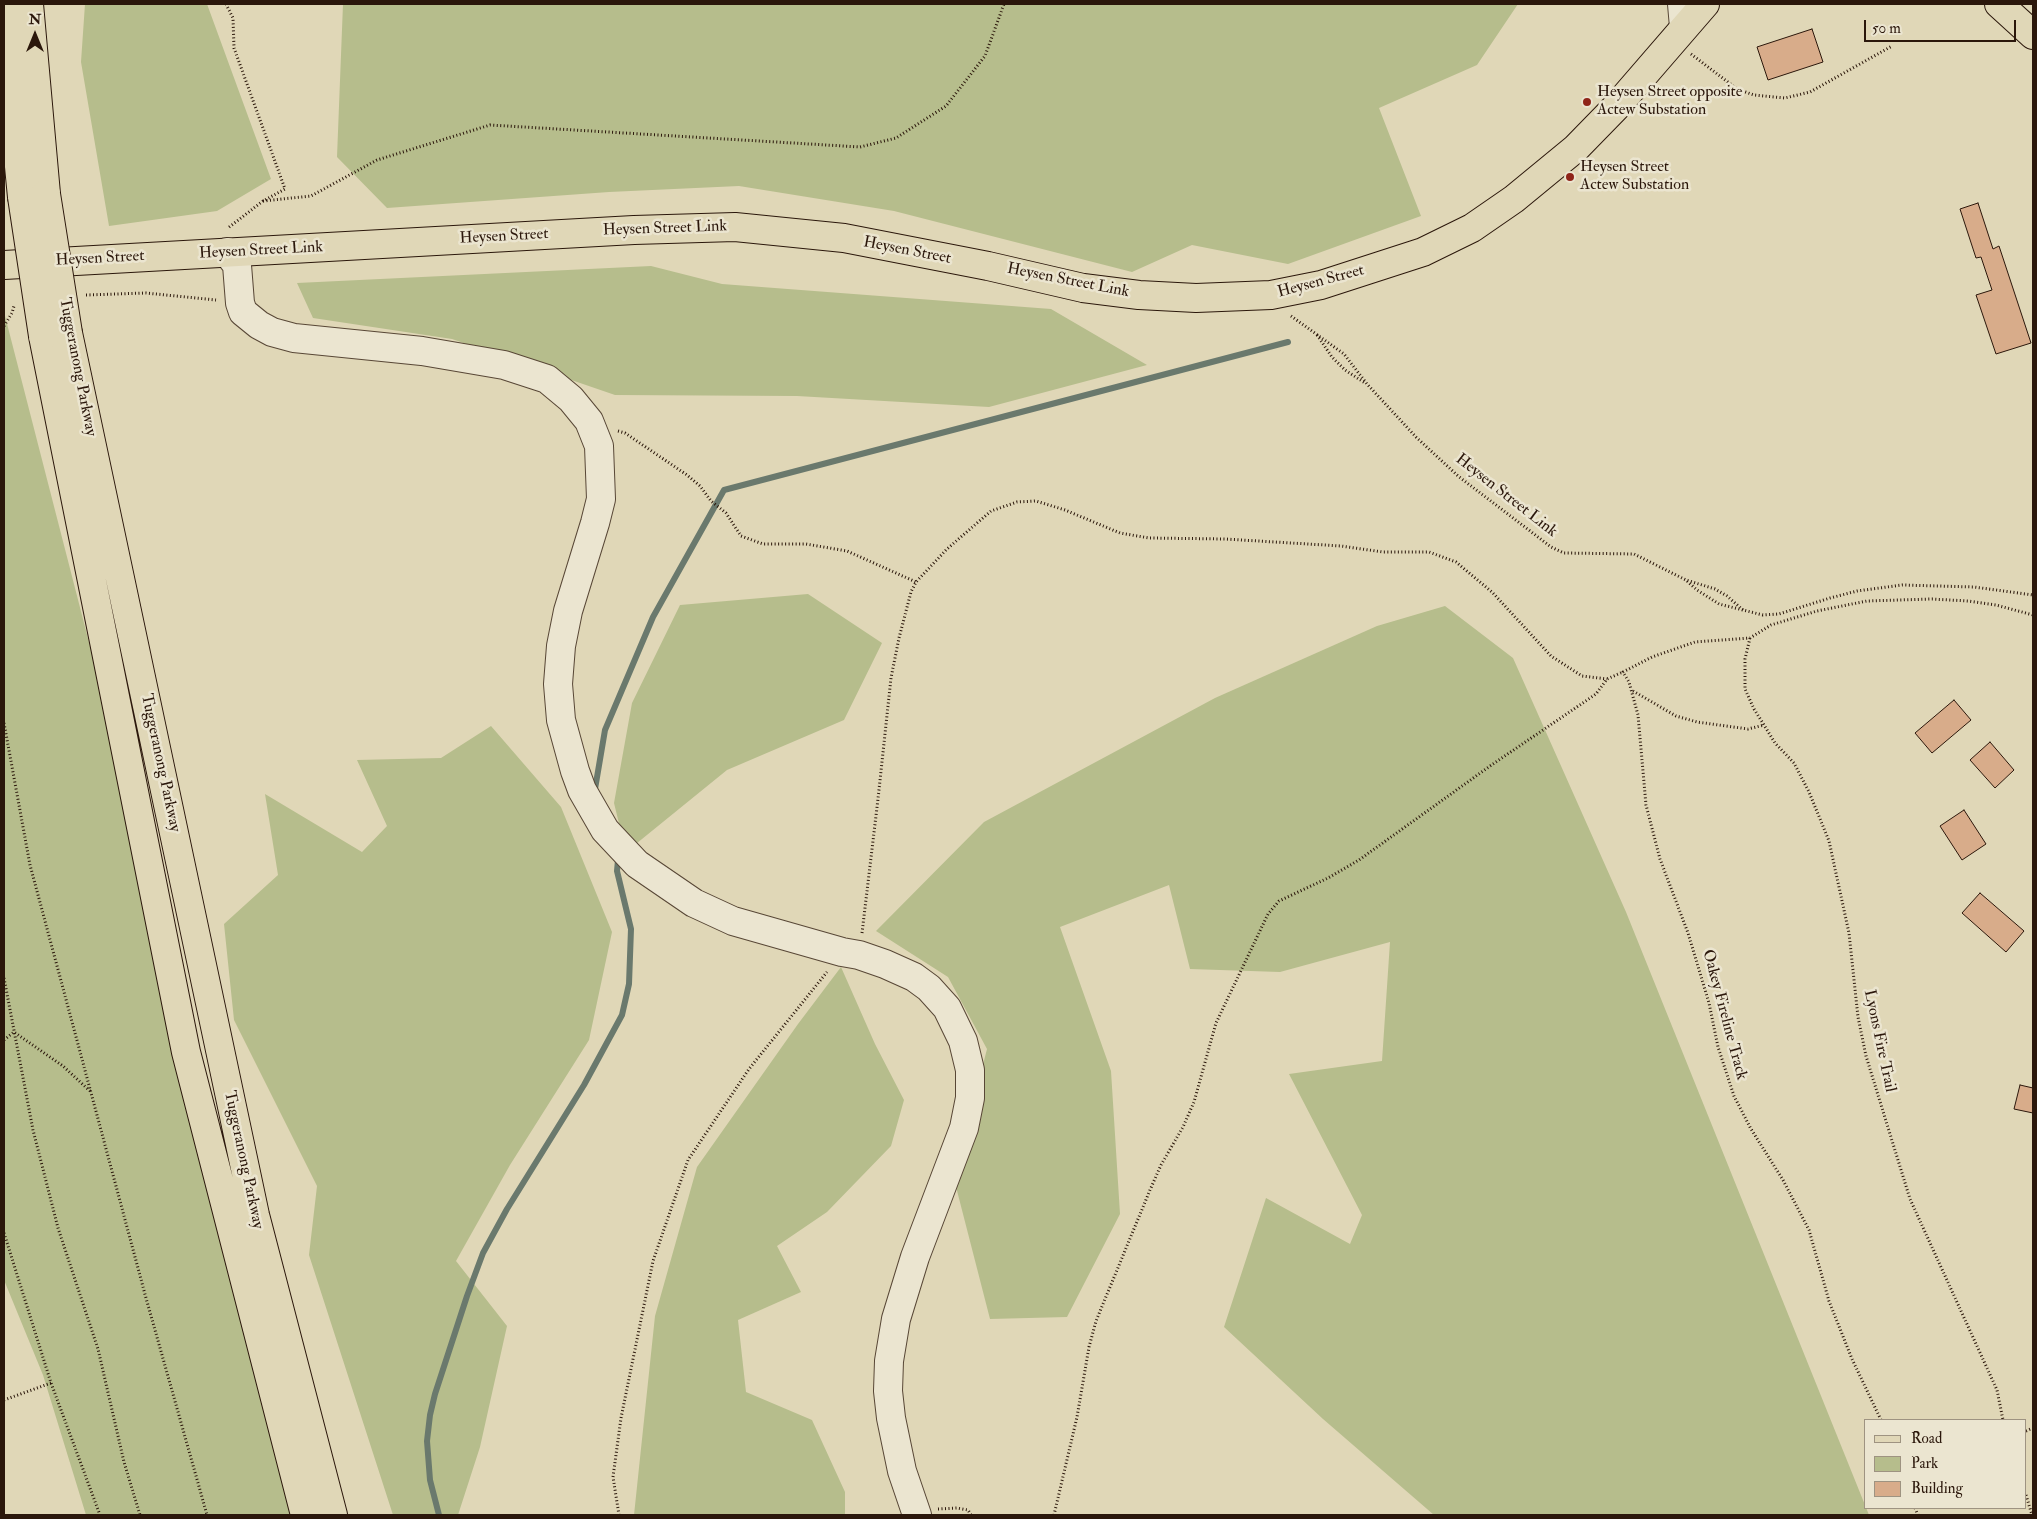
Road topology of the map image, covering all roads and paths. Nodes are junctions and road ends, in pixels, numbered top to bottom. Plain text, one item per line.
1 (29, 4) edge
2 (226, 4) edge
3 (1004, 4) edge
4 (1705, 4) edge
5 (1999, 4) edge
6 (4, 13) edge
7 (1680, 23) edge
8 (2033, 36) edge
9 (1892, 46) dead end
10 (34, 195) junction
11 (263, 201) junction
12 (227, 252) junction
13 (4, 265) edge
14 (84, 295) dead end
15 (15, 301) dead end
16 (240, 303) junction
17 (1284, 314) dead end
18 (4, 326) edge
19 (1316, 333) junction
20 (55, 334) junction
21 (1367, 384) junction
22 (589, 422) junction
23 (1686, 580) junction
24 (916, 582) junction
25 (2033, 595) edge
26 (1743, 610) junction
27 (2033, 615) edge
28 (1750, 638) junction
29 (1623, 672) junction
30 (1607, 680) junction
31 (1632, 691) junction
32 (4, 723) edge
33 (1764, 725) junction
34 (851, 953) junction
35 (4, 978) edge
36 (14, 1032) junction
37 (4, 1040) edge
38 (91, 1093) junction
39 (4, 1233) edge
40 (51, 1383) junction
41 (4, 1400) edge
42 (1881, 1419) edge
43 (2003, 1419) edge
44 (2027, 1498) edge
45 (927, 1512) edge
46 (100, 1515) edge
47 (140, 1515) edge
48 (207, 1515) edge
49 (305, 1515) edge
50 (333, 1515) edge
51 (619, 1515) edge
52 (972, 1515) edge
53 (1054, 1515) edge
54 (2032, 1515) edge

1 - 10 main road, Tuggeranong Parkway
2 - 11 path
3 - 11 path
4 - 7 main road, Heysen Street
5 - 8 main road
6 - 10 main road, Tuggeranong Parkway
7 - 9 path
7 - 12 main road, Heysen Street
10 - 20 main road, Tuggeranong Parkway, bridge
11 - 12 path
12 - 13 main road, Heysen Street
12 - 16 lane
14 - 16 path
15 - 18 path
16 - 22 lane
17 - 19 path, Heysen Street Link
19 - 21 path, Heysen Street Link
19 - 21 path, Heysen Street Link
20 - 49 main road, Tuggeranong Parkway
20 - 50 main road, Tuggeranong Parkway
21 - 23 path, Heysen Street Link
22 - 24 path
22 - 34 lane
23 - 26 path, Heysen Street Link
23 - 26 path, Heysen Street Link
24 - 30 path
24 - 34 path
25 - 26 path, Heysen Street Link
27 - 28 path
28 - 29 path
28 - 33 path, Lyons Fire Trail
29 - 30 path
29 - 31 path, Oakey Fireline Track
30 - 53 path
31 - 33 path
31 - 42 path, Oakey Fireline Track
32 - 38 path
33 - 43 path, Lyons Fire Trail
34 - 45 lane
34 - 51 path
35 - 36 path
36 - 37 path
36 - 38 path
36 - 47 path
38 - 48 path
39 - 40 path
40 - 41 path
40 - 46 path
44 - 54 path
45 - 52 path

